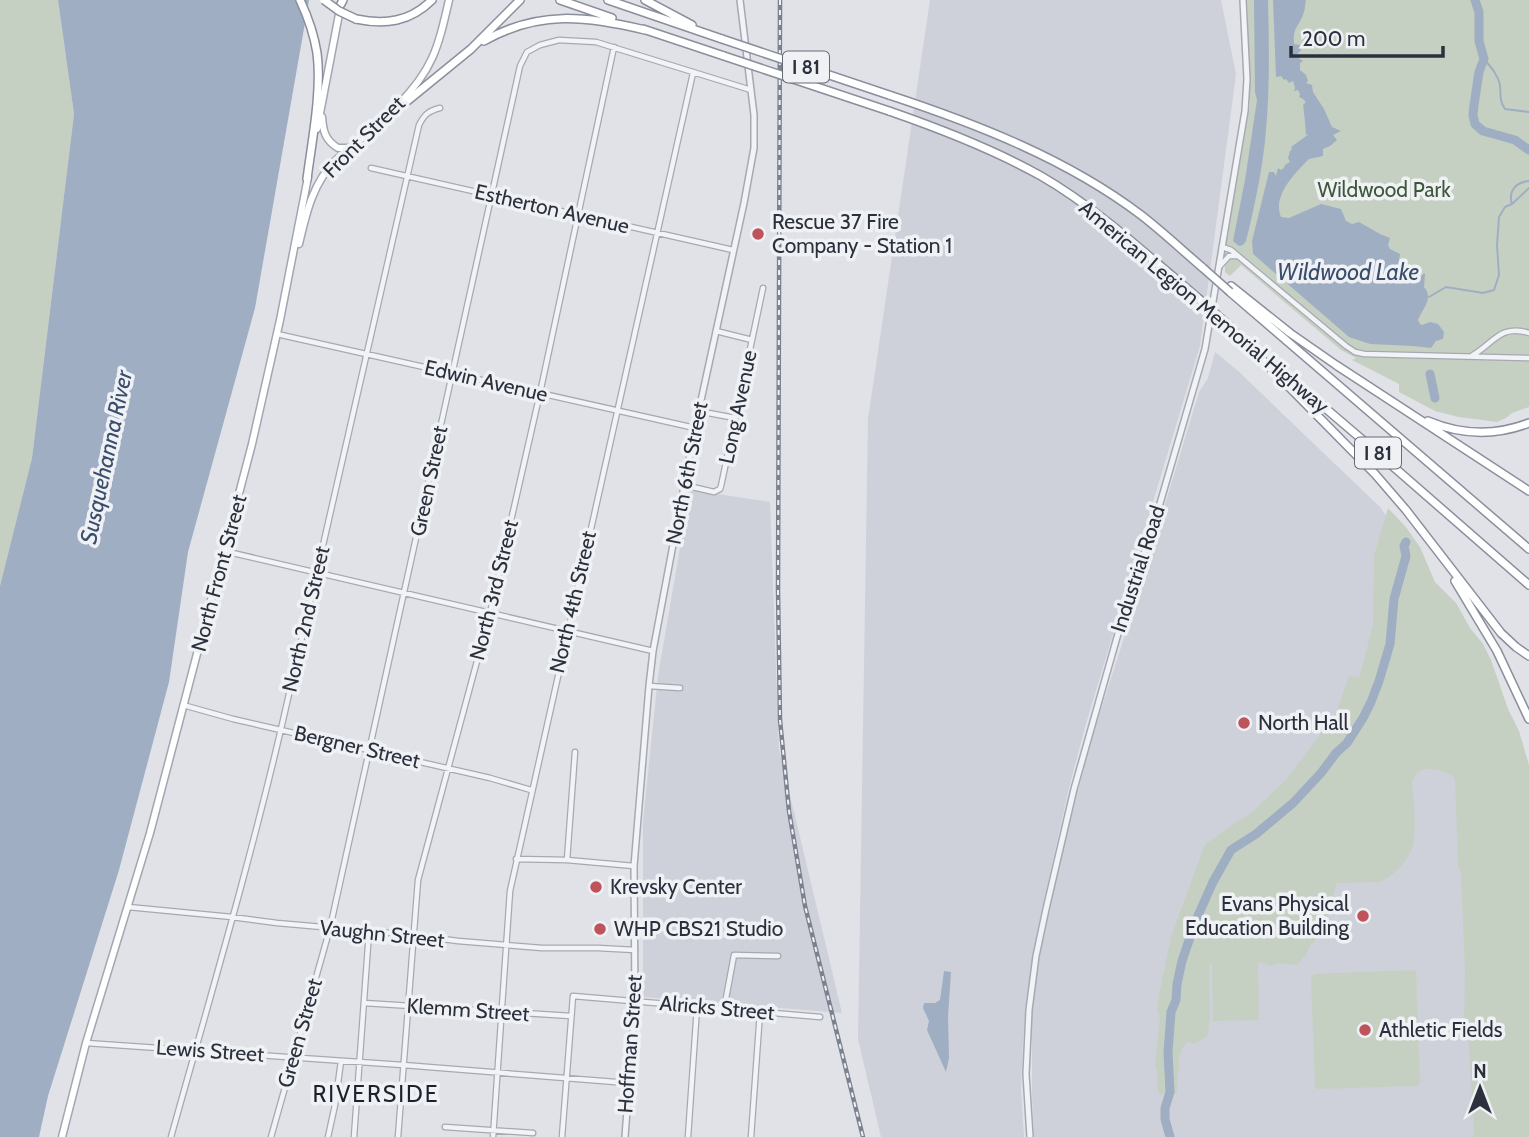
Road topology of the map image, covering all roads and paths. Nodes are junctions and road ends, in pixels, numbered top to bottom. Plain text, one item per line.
1 (300, 0) edge
2 (324, 0) edge
3 (432, 0) edge
4 (449, 0) edge
5 (520, 0) edge
6 (560, 0) edge
7 (608, 0) edge
8 (645, 0) edge
9 (740, 0) edge
10 (1243, 0) edge
11 (342, 1) edge
12 (645, 30) junction
13 (721, 39) junction
14 (614, 47) junction
15 (471, 49) junction
16 (693, 73) junction
17 (751, 90) junction
18 (321, 108) junction
19 (440, 108) dead end
20 (379, 124) junction
21 (350, 148) junction
22 (371, 168) dead end
23 (407, 176) junction
24 (307, 179) junction
25 (492, 195) junction
26 (579, 215) junction
27 (658, 233) junction
28 (1222, 247) junction
29 (733, 250) junction
30 (1240, 257) junction
31 (1218, 267) junction
32 (763, 288) dead end
33 (1231, 289) junction
34 (280, 320) junction
35 (1225, 322) junction
36 (715, 331) junction
37 (1529, 333) edge
38 (277, 334) junction
39 (752, 340) junction
40 (365, 354) junction
41 (1469, 357) junction
42 (1529, 358) edge
43 (453, 373) junction
44 (540, 393) junction
45 (617, 410) junction
46 (698, 411) junction
47 (1414, 415) junction
48 (735, 418) junction
49 (1529, 423) edge
50 (695, 428) junction
51 (684, 485) junction
52 (1529, 491) edge
53 (1426, 536) junction
54 (1529, 549) edge
55 (224, 551) junction
56 (316, 573) junction
57 (1529, 585) edge
58 (404, 593) junction
59 (490, 613) junction
60 (567, 631) junction
61 (653, 651) junction
62 (1529, 656) edge
63 (649, 685) junction
64 (680, 688) dead end
65 (183, 705) junction
66 (1529, 719) edge
67 (281, 730) junction
68 (369, 750) junction
69 (575, 752) dead end
70 (449, 768) junction
71 (531, 790) junction
72 (516, 859) junction
73 (567, 860) junction
74 (634, 866) junction
75 (128, 907) junction
76 (232, 917) junction
77 (330, 928) junction
78 (369, 932) junction
79 (413, 935) junction
80 (507, 946) junction
81 (636, 950) junction
82 (778, 956) dead end
83 (635, 1002) junction
84 (364, 1003) junction
85 (408, 1006) junction
86 (698, 1007) junction
87 (724, 1009) junction
88 (502, 1012) junction
89 (761, 1012) junction
90 (571, 1016) junction
91 (820, 1017) dead end
92 (86, 1043) junction
93 (195, 1050) junction
94 (293, 1057) junction
95 (341, 1060) junction
96 (360, 1062) junction
97 (403, 1065) junction
98 (498, 1073) junction
99 (567, 1078) junction
100 (628, 1083) junction
101 (445, 1127) dead end
102 (533, 1133) dead end
103 (493, 1134) edge
104 (62, 1137) edge
105 (171, 1137) edge
106 (271, 1137) edge
107 (328, 1137) edge
108 (354, 1137) edge
109 (398, 1137) edge
110 (562, 1137) edge
111 (625, 1137) edge
112 (688, 1137) edge
113 (751, 1137) edge
114 (1030, 1137) edge

1 - 24 highway
2 - 3 highway, bridge
4 - 20 main road, Front Street
5 - 15 highway
6 - 12 highway, American Legion Memorial Highway / I 81
7 - 13 highway, American Legion Memorial Highway / I 81
8 - 13 highway
9 - 17 street, North 6th Street
10 - 28 street, Industrial Road
11 - 18 main road, North Front Street
12 - 15 highway
12 - 35 highway, American Legion Memorial Highway / I 81, bridge
13 - 33 highway, American Legion Memorial Highway / I 81, bridge
14 - 16 street, Green Street
14 - 25 street, Green Street
14 - 26 street, North 3rd Street
15 - 20 highway
16 - 17 street, Green Street
16 - 27 street, North 4th Street
17 - 29 street, North 6th Street
18 - 21 main road
18 - 24 main road, North Front Street
19 - 23 street, North 2nd Street
20 - 21 main road, Front Street
21 - 34 main road, Front Street
22 - 23 street, Estherton Avenue
23 - 25 street, Estherton Avenue
23 - 40 street, North 2nd Street
24 - 34 main road, North Front Street
25 - 26 street, Estherton Avenue
25 - 43 street, Green Street
26 - 27 street, Estherton Avenue
26 - 44 street, North 3rd Street
27 - 29 street, Estherton Avenue
27 - 45 street, North 4th Street
28 - 30 street
28 - 31 street, Industrial Road
29 - 36 street, North 6th Street
30 - 31 street
30 - 41 street
31 - 114 street, Industrial Road
32 - 39 street, Long Avenue
33 - 47 highway
33 - 54 highway, American Legion Memorial Highway / I 81
34 - 38 main road, North Front Street
35 - 53 highway
35 - 57 highway, American Legion Memorial Highway / I 81
36 - 39 street
36 - 46 street, North 6th Street
37 - 41 street
38 - 40 street, Edwin Avenue
38 - 55 main road, North Front Street
39 - 48 street, Long Avenue
40 - 43 street, Edwin Avenue
40 - 56 street, North 2nd Street
41 - 42 street
43 - 44 street, Edwin Avenue
43 - 58 street, Green Street
44 - 45 street, Edwin Avenue
44 - 59 street, North 3rd Street
45 - 50 street, Edwin Avenue
45 - 60 street, North 4th Street
46 - 48 street
46 - 50 street, North 6th Street
47 - 49 highway
47 - 52 highway
48 - 51 street, Long Avenue
50 - 51 street, North 6th Street
51 - 61 street, North 6th Street
53 - 62 highway
53 - 66 highway
55 - 56 street
55 - 65 main road, North Front Street
56 - 58 street
56 - 67 street, North 2nd Street
58 - 59 street
58 - 68 street, Green Street
59 - 60 street
59 - 70 street, North 3rd Street
60 - 61 street
60 - 71 street, North 4th Street
61 - 63 street, North 6th Street
63 - 64 street
63 - 74 street, North 6th Street
65 - 67 street, Bergner Street
65 - 75 main road, North Front Street
67 - 68 street, Bergner Street
67 - 76 street, North 2nd Street
68 - 70 street, Bergner Street
68 - 77 street, Green Street
69 - 73 street
70 - 71 street, Bergner Street
70 - 79 street, North 3rd Street
71 - 72 street, North 4th Street
72 - 73 street
72 - 80 street, North 4th Street
73 - 74 street
74 - 81 street, North 6th Street
75 - 76 street, Vaughn Street
75 - 92 main road, North Front Street
76 - 77 street, Vaughn Street
76 - 93 street, North 2nd Street
77 - 78 street, Vaughn Street
77 - 94 street, Green Street
78 - 79 street, Vaughn Street
78 - 84 street
79 - 80 street, Vaughn Street
79 - 85 street, North 3rd Street
80 - 81 street, Vaughn Street
80 - 88 street, North 4th Street
81 - 83 street, Hoffman Street
82 - 87 street
83 - 86 street, Alricks Street
83 - 90 street, Alricks Street
83 - 100 street, Hoffman Street
84 - 85 street, Klemm Street
84 - 96 street
85 - 88 street, Klemm Street
85 - 97 street, North 3rd Street
86 - 87 street, Alricks Street
86 - 112 street
87 - 89 street, Alricks Street
88 - 90 street, Klemm Street
88 - 98 street, North 4th Street
89 - 91 street, Alricks Street
89 - 113 street
90 - 99 street
92 - 93 street, Lewis Street
92 - 104 main road, North Front Street
93 - 94 street, Lewis Street
93 - 105 street, North 2nd Street
94 - 95 street, Lewis Street
94 - 106 street, Green Street
95 - 96 street, Lewis Street
95 - 107 street
96 - 97 street, Lewis Street
96 - 108 street
97 - 98 street, Lewis Street
97 - 109 street, North 3rd Street
98 - 99 street, Lewis Street
98 - 103 street, North 4th Street
99 - 100 street, Lewis Street
99 - 110 street
100 - 111 street, Hoffman Street
101 - 103 street
102 - 103 street

